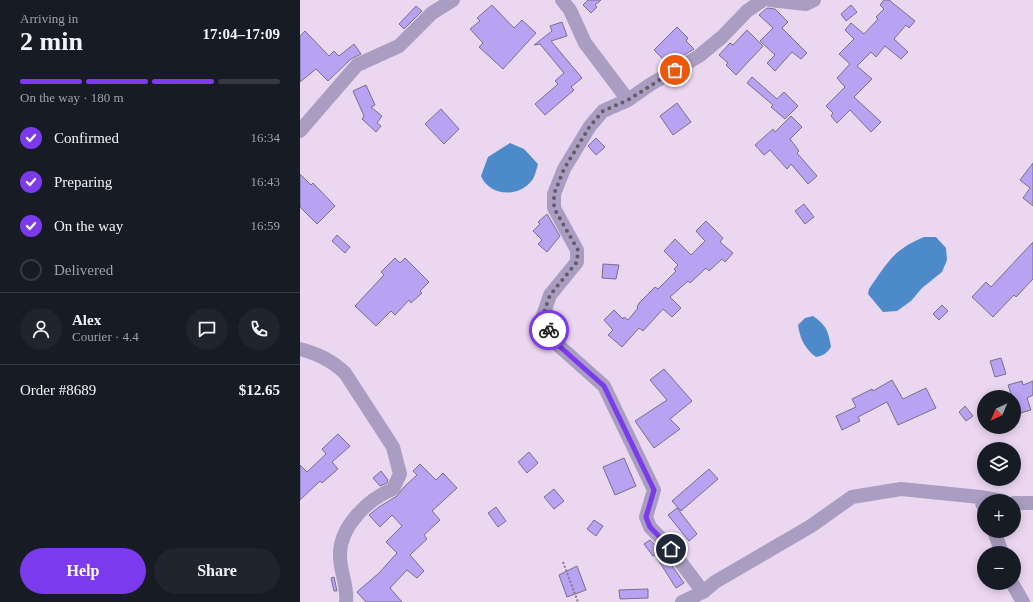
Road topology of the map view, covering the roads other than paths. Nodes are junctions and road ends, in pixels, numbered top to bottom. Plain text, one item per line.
1 (453, 0) edge
2 (562, 0) edge
3 (763, 0) edge
4 (770, 0) edge
5 (814, 0) edge
6 (628, 100) junction
7 (300, 131) edge
8 (300, 349) edge
9 (977, 501) edge
10 (1021, 503) edge
11 (1033, 503) edge
12 (1016, 590) edge
13 (703, 592) junction
14 (346, 602) edge
15 (682, 602) edge
16 (1023, 602) edge

1 - 7 street
2 - 6 street
3 - 6 street
4 - 5 street
6 - 13 street
8 - 14 street
9 - 13 street
10 - 11 street
12 - 16 street
13 - 15 street

